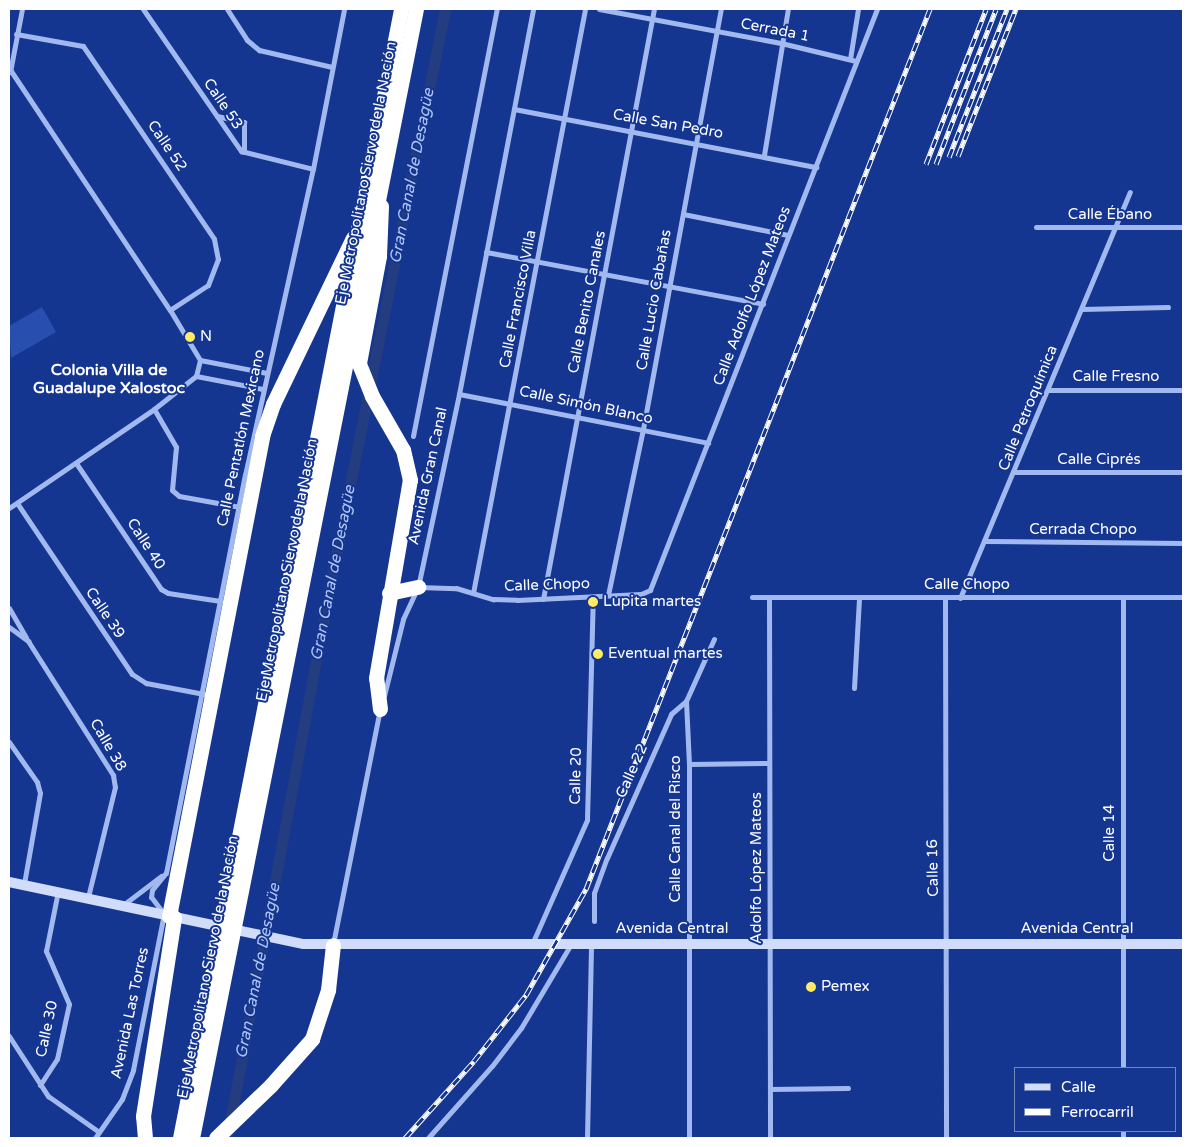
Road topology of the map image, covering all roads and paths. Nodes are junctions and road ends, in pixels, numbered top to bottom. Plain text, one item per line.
1 (22, 9) edge
2 (143, 9) edge
3 (227, 9) edge
4 (344, 9) edge
5 (401, 9) edge
6 (416, 9) edge
7 (497, 9) edge
8 (532, 9) edge
9 (585, 9) edge
10 (600, 9) edge
11 (654, 9) edge
12 (721, 9) edge
13 (788, 9) edge
14 (858, 9) edge
15 (877, 9) edge
16 (652, 18) junction
17 (717, 32) junction
18 (16, 34) junction
19 (781, 42) junction
20 (12, 44) edge
21 (850, 59) junction
22 (856, 61) junction
23 (332, 67) junction
24 (10, 72) edge
25 (514, 109) junction
26 (217, 116) junction
27 (565, 118) junction
28 (631, 131) junction
29 (695, 142) junction
30 (244, 152) junction
31 (764, 155) junction
32 (816, 167) junction
33 (313, 169) junction
34 (382, 182) junction
35 (1130, 192) dead end
36 (682, 214) junction
37 (1116, 227) junction
38 (1183, 227) edge
39 (1036, 228) dead end
40 (357, 229) junction
41 (788, 235) junction
42 (486, 252) junction
43 (538, 262) junction
44 (605, 274) junction
45 (670, 286) junction
46 (763, 304) junction
47 (1168, 307) dead end
48 (1082, 308) junction
49 (170, 310) junction
50 (200, 360) junction
51 (267, 373) junction
52 (196, 376) junction
53 (264, 389) junction
54 (1049, 390) junction
55 (1183, 390) edge
56 (459, 394) junction
57 (512, 402) junction
58 (154, 409) junction
59 (578, 416) junction
60 (643, 429) junction
61 (413, 436) dead end
62 (708, 443) junction
63 (76, 462) junction
64 (1015, 472) junction
65 (1183, 472) edge
66 (17, 503) junction
67 (240, 507) junction
68 (9, 508) edge
69 (984, 542) junction
70 (1183, 543) edge
71 (418, 587) junction
72 (648, 592) joint
73 (390, 593) junction
74 (473, 593) junction
75 (608, 595) junction
76 (593, 597) junction
77 (752, 597) dead end
78 (769, 597) junction
79 (1123, 597) junction
80 (1183, 597) edge
81 (859, 598) junction
82 (945, 598) junction
83 (960, 598) junction
84 (543, 599) junction
85 (220, 601) junction
86 (9, 608) edge
87 (9, 627) edge
88 (714, 640) dead end
89 (28, 641) junction
90 (854, 688) dead end
91 (204, 694) junction
92 (686, 701) junction
93 (380, 709) junction
94 (9, 742) edge
95 (768, 763) junction
96 (689, 764) junction
97 (166, 873) junction
98 (9, 882) edge
99 (24, 884) junction
100 (58, 891) junction
101 (88, 897) junction
102 (123, 905) junction
103 (169, 916) junction
104 (594, 921) dead end
105 (947, 943) junction
106 (532, 944) junction
107 (571, 944) junction
108 (591, 944) junction
109 (1123, 944) junction
110 (1183, 944) edge
111 (333, 945) junction
112 (688, 945) junction
113 (770, 945) junction
114 (9, 1036) edge
115 (1123, 1067) edge
116 (40, 1085) junction
117 (848, 1088) dead end
118 (770, 1090) junction
119 (99, 1132) junction
120 (95, 1138) edge
121 (145, 1138) edge
122 (180, 1138) edge
123 (192, 1138) edge
124 (216, 1138) edge
125 (428, 1138) edge
126 (587, 1138) edge
127 (689, 1138) edge
128 (770, 1138) edge
129 (946, 1138) edge

1 - 18 street
2 - 26 street, Calle 53
3 - 23 street
4 - 23 street, Calle Pentatlón Mexicano
5 - 40 highway, Eje Metropolitano Siervo de la Nación, bridge
6 - 34 highway, Eje Metropolitano Siervo de la Nación, bridge
7 - 61 street
8 - 25 street, Avenida Gran Canal
9 - 27 street, Calle Francisco Villa
10 - 16 street, Cerrada 1
11 - 16 street, Calle Benito Canales
12 - 17 street, Calle Lucio Cabañas
13 - 19 street
14 - 21 street
15 - 22 street, Calle Adolfo López Mateos
16 - 17 street, Cerrada 1
16 - 28 street, Calle Benito Canales
17 - 19 street, Cerrada 1
17 - 29 street, Calle Lucio Cabañas
18 - 20 street
18 - 49 street, Calle 52
19 - 21 street, Cerrada 1
19 - 31 street
20 - 24 street
21 - 22 street, Cerrada 1
22 - 32 street, Calle Adolfo López Mateos
23 - 33 street, Calle Pentatlón Mexicano
24 - 49 street
25 - 27 street, Calle San Pedro
25 - 42 street, Avenida Gran Canal
26 - 30 street, Calle 53
26 - 30 street
27 - 28 street, Calle San Pedro
27 - 43 street, Calle Francisco Villa
28 - 29 street, Calle San Pedro
28 - 44 street, Calle Benito Canales
29 - 31 street, Calle San Pedro
29 - 36 street, Calle Lucio Cabañas
30 - 33 street
31 - 32 street, Calle San Pedro
32 - 41 street, Calle Adolfo López Mateos
33 - 51 street, Calle Pentatlón Mexicano
34 - 73 highway, bridge
34 - 123 highway, Eje Metropolitano Siervo de la Nación, bridge
35 - 37 street, Calle Petroquímica
36 - 41 street
36 - 45 street, Calle Lucio Cabañas
37 - 38 street, Calle Ébano
37 - 39 street, Calle Ébano
37 - 48 street, Calle Petroquímica
40 - 103 highway
40 - 122 highway, Eje Metropolitano Siervo de la Nación, bridge
41 - 46 street, Calle Adolfo López Mateos
42 - 43 street
42 - 56 street, Avenida Gran Canal
43 - 44 street
43 - 57 street, Calle Francisco Villa
44 - 45 street
44 - 59 street, Calle Benito Canales
45 - 46 street
45 - 60 street, Calle Lucio Cabañas
46 - 62 street, Calle Adolfo López Mateos
47 - 48 street
48 - 54 street, Calle Petroquímica
49 - 50 street
50 - 51 street
50 - 52 street
51 - 53 street, Calle Pentatlón Mexicano
52 - 53 street
52 - 58 street
53 - 67 street, Calle Pentatlón Mexicano
54 - 55 street, Calle Fresno
54 - 64 street, Calle Petroquímica
56 - 57 street, Calle Simón Blanco
56 - 71 street, Avenida Gran Canal
57 - 59 street, Calle Simón Blanco
57 - 74 street, Calle Francisco Villa
58 - 63 street
58 - 67 street
59 - 60 street, Calle Simón Blanco
59 - 84 street, Calle Benito Canales
60 - 62 street, Calle Simón Blanco
60 - 75 street, Calle Lucio Cabañas
62 - 72 street, Calle Adolfo López Mateos
63 - 66 street
63 - 85 street, Calle 40
64 - 65 street, Calle Ciprés
64 - 69 street, Calle Petroquímica
66 - 68 street
66 - 91 street, Calle 39
67 - 85 street, Calle Pentatlón Mexicano
69 - 70 street, Cerrada Chopo
69 - 83 street, Calle Petroquímica
71 - 73 highway
71 - 74 street, Calle Chopo
71 - 93 street, Avenida Gran Canal
72 - 75 street, Calle Chopo
73 - 93 highway
74 - 84 street, Calle Chopo
75 - 76 street, Calle Chopo
76 - 84 street, Calle Chopo
76 - 106 street, Calle 20
77 - 78 street, Calle Chopo
78 - 81 street, Calle Chopo
78 - 95 street, Adolfo López Mateos
79 - 80 street, Calle Chopo
79 - 83 street, Calle Chopo
79 - 109 street, Calle 14
81 - 82 street, Calle Chopo
81 - 90 street
82 - 83 street, Calle Chopo
82 - 105 street, Calle 16
85 - 91 street, Calle Pentatlón Mexicano
86 - 89 street
87 - 89 street, Calle 38
88 - 92 street, Calle 22
89 - 101 street, Calle 38
91 - 97 street, Calle Pentatlón Mexicano
92 - 96 street, Calle Canal del Risco
92 - 104 street, Calle 22
93 - 111 street, Avenida Gran Canal
94 - 99 street
95 - 96 street
95 - 113 street, Adolfo López Mateos
96 - 112 street, Calle Canal del Risco
97 - 102 street
97 - 103 street, Calle Pentatlón Mexicano
98 - 99 street, Avenida Central
99 - 100 street, Avenida Central
100 - 101 street, Avenida Central
100 - 116 street, Calle 30
101 - 102 street, Avenida Central
102 - 103 street, Avenida Central
103 - 111 street, Avenida Central
103 - 119 street, Avenida Las Torres
103 - 121 highway
105 - 109 street, Avenida Central
105 - 113 street, Avenida Central
105 - 129 street, Calle 16
106 - 107 street, Avenida Central
106 - 111 street, Avenida Central
107 - 108 street, Avenida Central
107 - 125 street
108 - 112 street, Avenida Central
108 - 126 street
109 - 110 street, Avenida Central
109 - 115 street, Calle 14
111 - 124 highway
112 - 113 street, Avenida Central
112 - 127 street, Calle Canal del Risco
113 - 118 street, Adolfo López Mateos
114 - 116 street
116 - 119 street
117 - 118 street
118 - 128 street, Adolfo López Mateos
119 - 120 street, Avenida Las Torres

